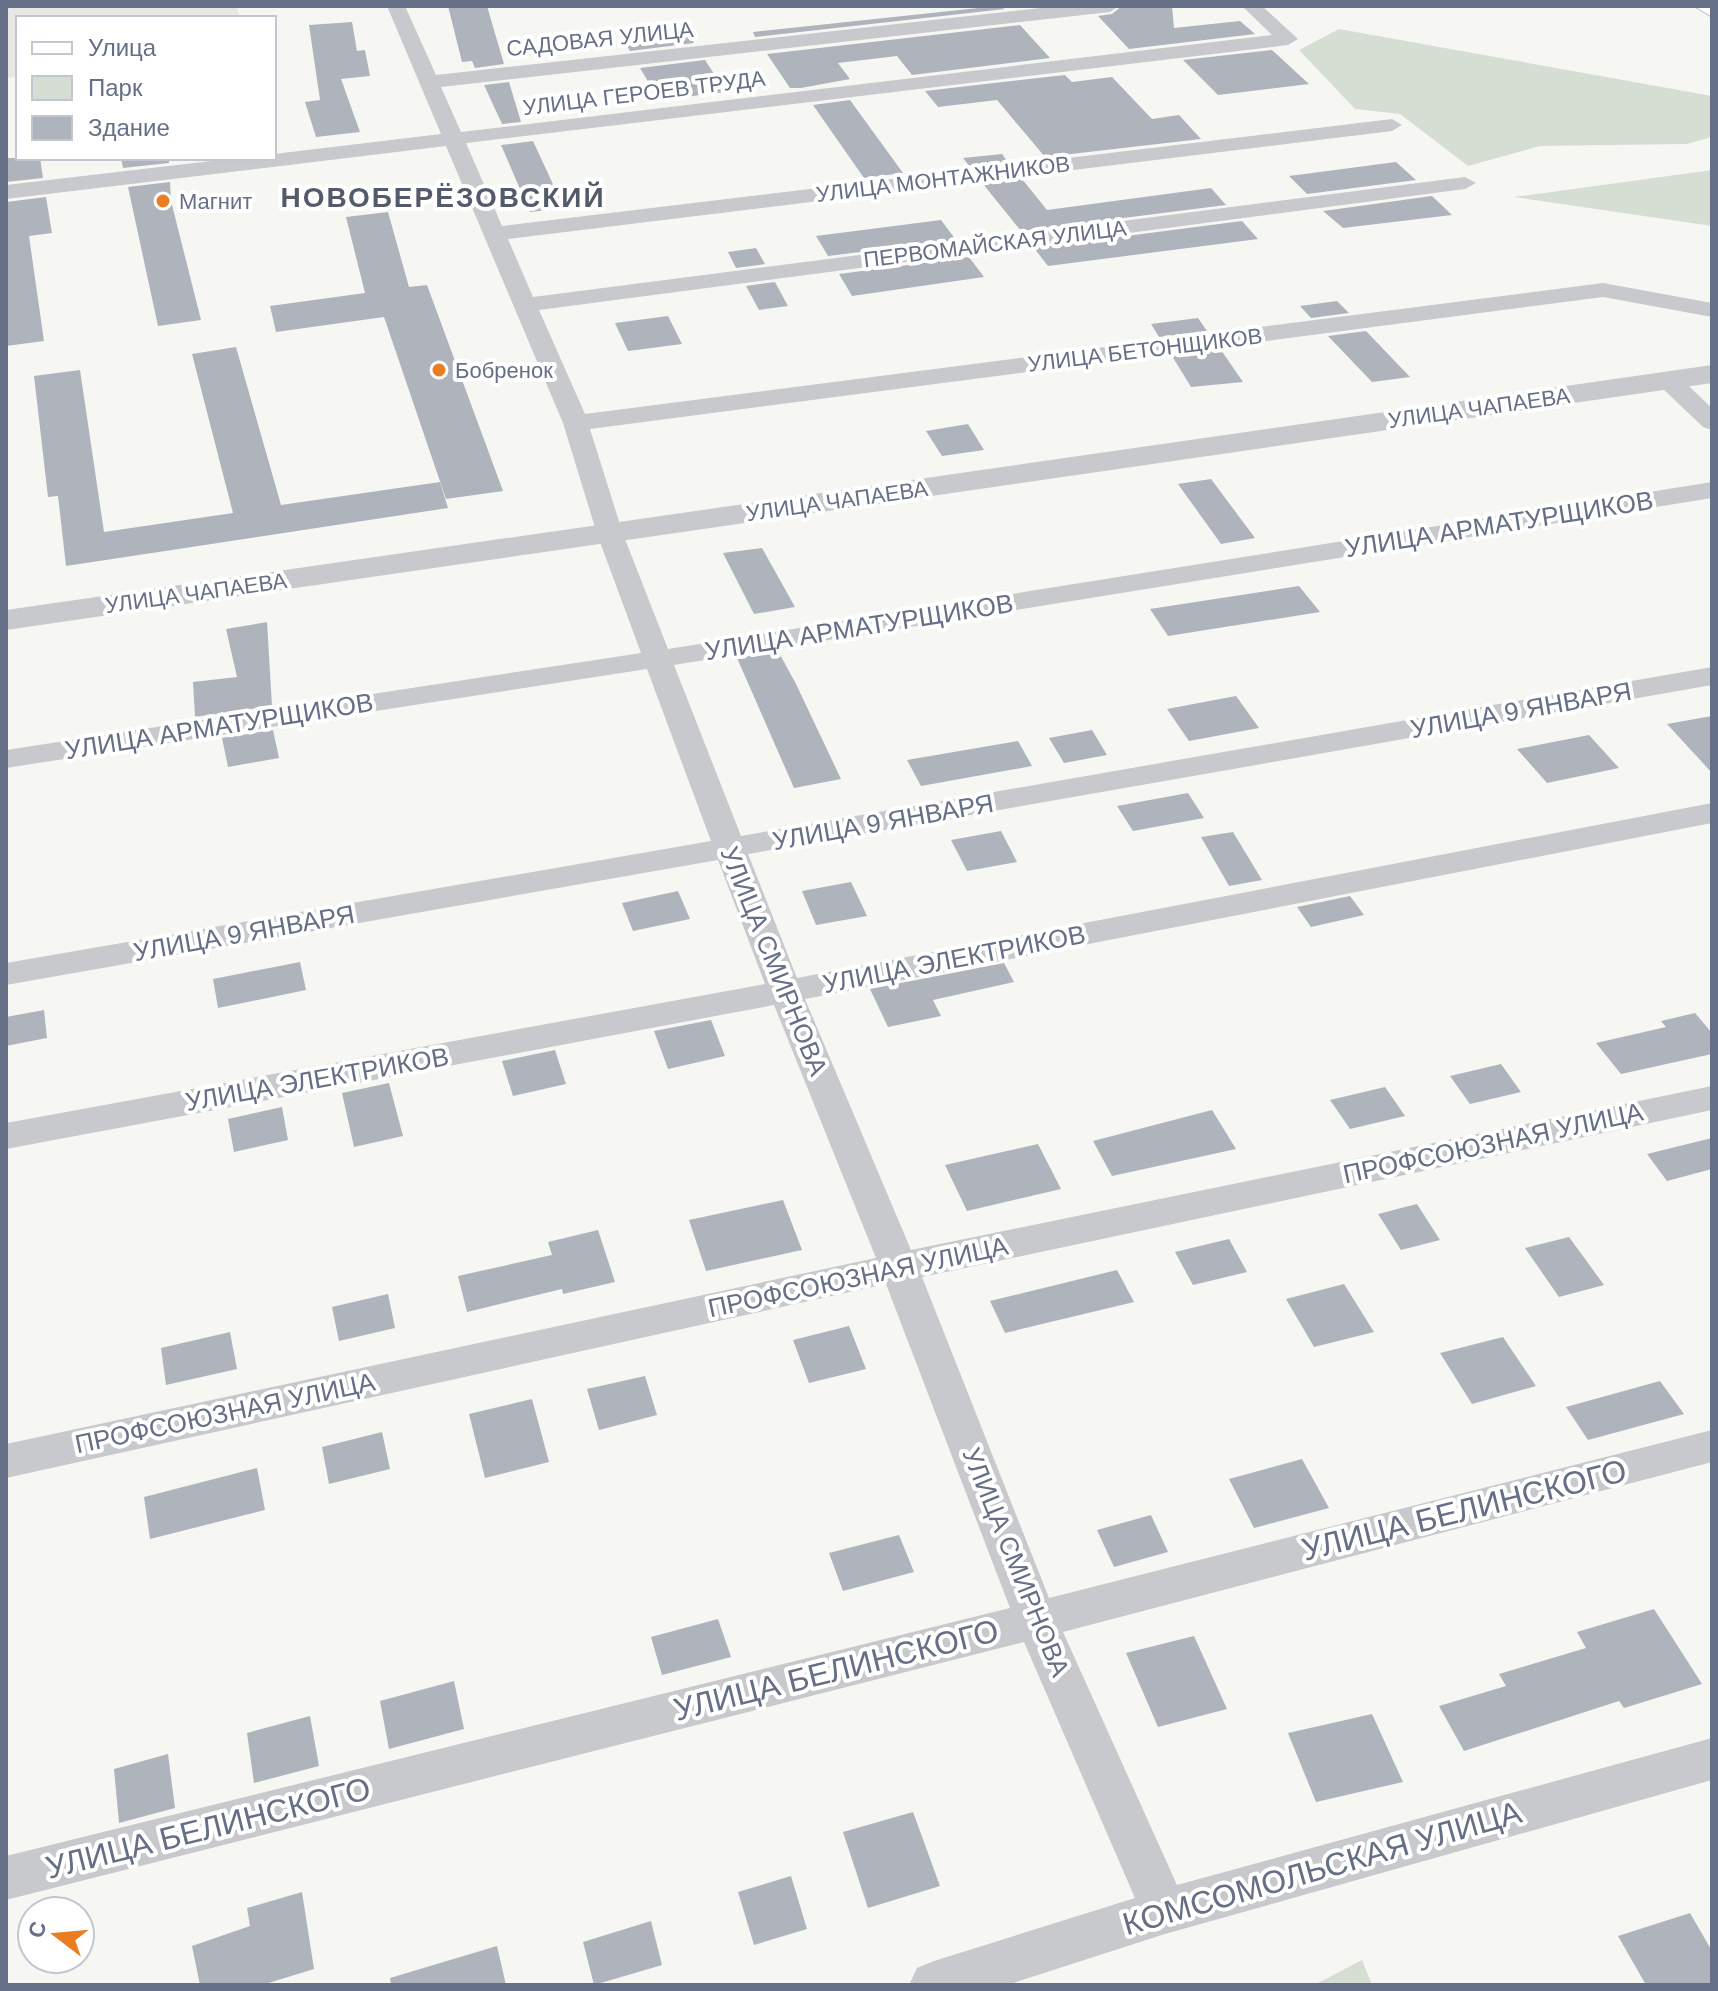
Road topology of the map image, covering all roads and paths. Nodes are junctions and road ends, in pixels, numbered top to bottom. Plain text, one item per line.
1 (396, 6) edge
2 (1110, 6) edge
3 (1251, 6) edge
4 (1706, 6) edge
5 (1712, 10) edge
6 (429, 82) junction
7 (1392, 125) dead end
8 (454, 141) junction
9 (1465, 183) dead end
10 (6, 192) edge
11 (495, 234) junction
12 (525, 305) junction
13 (1712, 310) edge
14 (1712, 374) edge
15 (1669, 381) junction
16 (1712, 422) edge
17 (576, 423) junction
18 (1712, 490) edge
19 (610, 534) junction
20 (6, 620) edge
21 (657, 659) junction
22 (1712, 676) edge
23 (6, 759) edge
24 (1712, 813) edge
25 (729, 849) junction
26 (6, 974) edge
27 (785, 992) junction
28 (1712, 1098) edge
29 (6, 1136) edge
30 (899, 1267) junction
31 (1712, 1446) edge
32 (6, 1461) edge
33 (1036, 1620) junction
34 (1712, 1759) edge
35 (6, 1878) edge
36 (1165, 1911) junction
37 (934, 1985) edge

1 - 6 street, УЛИЦА СМИРНОВА
2 - 6 street, САДОВАЯ УЛИЦА
3 - 8 street, УЛИЦА ГЕРОЕВ ТРУДА
4 - 5 main road
6 - 8 street, УЛИЦА СМИРНОВА
7 - 11 street, УЛИЦА МОНТАЖНИКОВ
8 - 10 street, УЛИЦА ГЕРОЕВ ТРУДА
8 - 11 street, УЛИЦА СМИРНОВА
9 - 12 street, ПЕРВОМАЙСКАЯ УЛИЦА
11 - 12 street, УЛИЦА СМИРНОВА
12 - 17 street, УЛИЦА СМИРНОВА
13 - 17 street, УЛИЦА БЕТОНЩИКОВ
14 - 15 street, УЛИЦА ЧАПАЕВА
15 - 16 street
15 - 19 street, УЛИЦА ЧАПАЕВА
17 - 19 street, УЛИЦА СМИРНОВА
18 - 21 street, УЛИЦА АРМАТУРЩИКОВ
19 - 20 street, УЛИЦА ЧАПАЕВА
19 - 21 street, УЛИЦА СМИРНОВА
21 - 23 street, УЛИЦА АРМАТУРЩИКОВ
21 - 25 street, УЛИЦА СМИРНОВА
22 - 25 street, УЛИЦА 9 ЯНВАРЯ
24 - 27 street, УЛИЦА ЭЛЕКТРИКОВ
25 - 26 street, УЛИЦА 9 ЯНВАРЯ
25 - 27 street, УЛИЦА СМИРНОВА
27 - 29 street, УЛИЦА ЭЛЕКТРИКОВ
27 - 30 street, УЛИЦА СМИРНОВА
28 - 30 street, ПРОФСОЮЗНАЯ УЛИЦА
30 - 32 street, ПРОФСОЮЗНАЯ УЛИЦА
30 - 33 street, УЛИЦА СМИРНОВА
31 - 33 street, УЛИЦА БЕЛИНСКОГО
33 - 35 street, УЛИЦА БЕЛИНСКОГО
33 - 36 street, УЛИЦА СМИРНОВА
34 - 36 street, КОМСОМОЛЬСКАЯ УЛИЦА
36 - 37 street, КОМСОМОЛЬСКАЯ УЛИЦА

